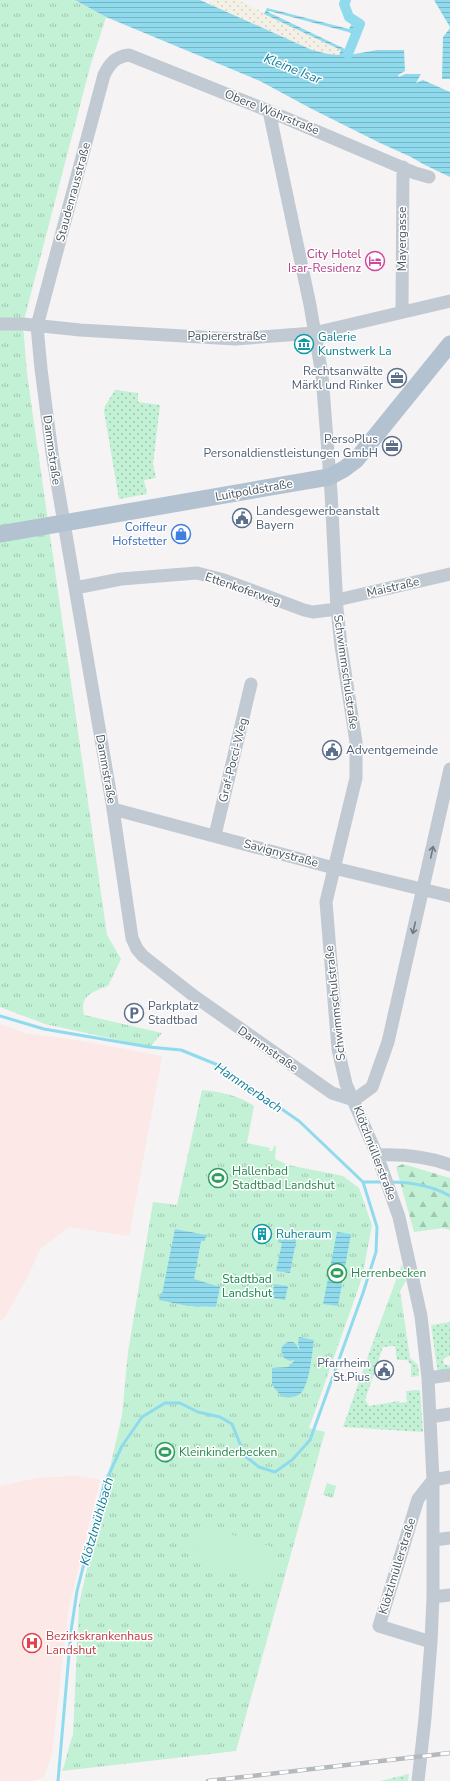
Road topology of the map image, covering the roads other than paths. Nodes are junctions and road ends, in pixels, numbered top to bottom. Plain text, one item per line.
1 (114, 60) joint
2 (269, 111) junction
3 (403, 167) junction
4 (429, 177) dead end
5 (448, 301) edge
6 (402, 312) junction
7 (0, 324) edge
8 (37, 326) junction
9 (314, 333) junction
10 (450, 344) edge
11 (329, 477) junction
12 (64, 524) junction
13 (0, 534) edge
14 (450, 574) edge
15 (75, 588) junction
16 (337, 605) junction
17 (251, 684) dead end
18 (450, 769) edge
19 (113, 809) junction
20 (215, 835) junction
21 (334, 868) junction
22 (423, 890) junction
23 (450, 896) edge
24 (343, 1071) junction
25 (322, 1086) junction
26 (354, 1100) junction
27 (377, 1155) junction
28 (450, 1165) edge
29 (450, 1375) edge
30 (428, 1378) junction
31 (450, 1414) edge
32 (430, 1417) junction
33 (450, 1477) edge
34 (433, 1480) junction
35 (450, 1538) edge
36 (434, 1540) junction
37 (450, 1595) edge
38 (433, 1597) junction
39 (431, 1642) junction
40 (418, 1781) edge

1 - 2 street, Obere Wöhrstraße
1 - 8 street, Staudenrausstraße
2 - 3 street, Obere Wöhrstraße
2 - 9 street, Schwimmschulstraße
3 - 4 street, Obere Wöhrstraße
3 - 6 street, Mayergasse
5 - 6 street, Papiererstraße
6 - 9 street, Papiererstraße
7 - 8 street, Papiererstraße
8 - 9 street, Papiererstraße
8 - 12 street, Dammstraße
9 - 11 street, Schwimmschulstraße
10 - 11 main road, Luitpoldstraße
11 - 12 main road, Luitpoldstraße
11 - 16 street, Schwimmschulstraße
12 - 13 main road, Luitpoldstraße
12 - 15 street, Dammstraße
14 - 16 street, Maistraße
15 - 16 street, Ettenkoferweg
15 - 19 street, Dammstraße
16 - 21 street, Schwimmschulstraße
17 - 20 street, Graf-Pocci-Weg
22 -> 18 street, Klötzlmüllerstraße
19 - 20 street, Savignystraße
19 - 25 street, Dammstraße
20 - 21 street, Savignystraße
21 - 22 street, Savignystraße
21 - 24 street, Schwimmschulstraße
22 - 23 street, Savignystraße
22 -> 26 street, Klötzlmüllerstraße
24 - 25 street
24 - 26 street, Schwimmschulstraße
25 - 26 street, Dammstraße
26 - 27 street, Klötzlmüllerstraße
27 - 28 street
27 - 30 street, Klötzlmüllerstraße
29 - 30 street
30 - 32 street, Klötzlmüllerstraße
31 - 32 street
32 - 34 street, Klötzlmüllerstraße
33 - 34 street
34 - 36 street, Klötzlmüllerstraße
34 - 39 street, Klötzlmüllerstraße
35 - 36 street
36 - 38 street, Klötzlmüllerstraße
37 - 38 street
38 - 39 street, Klötzlmüllerstraße
39 - 40 street, Klötzlmüllerstraße

